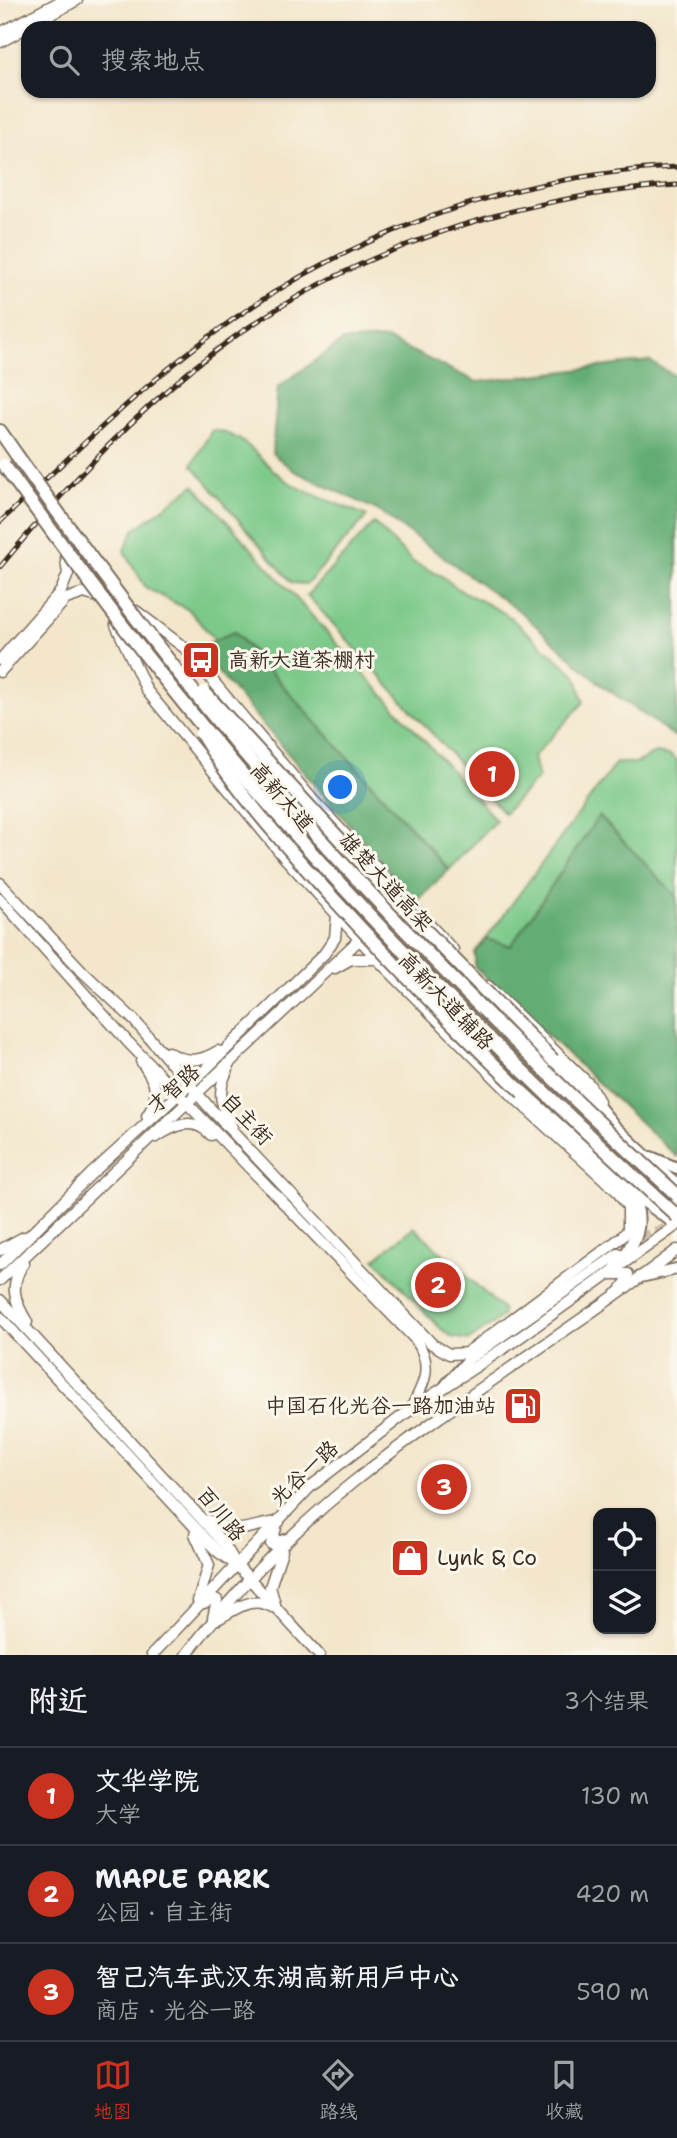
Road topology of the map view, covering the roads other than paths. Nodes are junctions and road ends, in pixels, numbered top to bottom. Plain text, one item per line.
1 (63, 0) edge
2 (77, 0) edge
3 (23, 21) edge
4 (38, 21) edge
5 (21, 22) edge
6 (21, 31) edge
7 (0, 33) edge
8 (0, 42) edge
9 (0, 423) edge
10 (0, 431) edge
11 (21, 454) dead end
12 (0, 459) edge
13 (80, 537) dead end
14 (63, 555) joint
15 (94, 596) junction
16 (136, 611) junction
17 (116, 625) junction
18 (145, 630) junction
19 (0, 660) edge
20 (0, 672) edge
21 (181, 700) junction
22 (347, 838) junction
23 (0, 883) edge
24 (0, 899) edge
25 (385, 904) junction
26 (337, 914) junction
27 (373, 927) junction
28 (359, 939) junction
29 (378, 959) junction
30 (329, 971) junction
31 (236, 1039) junction
32 (127, 1041) junction
33 (154, 1043) junction
34 (232, 1063) junction
35 (190, 1084) junction
36 (197, 1093) junction
37 (183, 1097) junction
38 (578, 1098) junction
39 (611, 1122) junction
40 (139, 1128) junction
41 (238, 1136) junction
42 (587, 1139) junction
43 (144, 1144) junction
44 (646, 1155) junction
45 (677, 1168) edge
46 (677, 1185) edge
47 (628, 1189) junction
48 (272, 1190) junction
49 (677, 1195) edge
50 (677, 1216) edge
51 (677, 1224) edge
52 (30, 1233) junction
53 (0, 1250) edge
54 (677, 1250) edge
55 (32, 1252) junction
56 (618, 1254) tunnel mouth
57 (0, 1265) edge
58 (677, 1269) edge
59 (611, 1273) junction
60 (640, 1277) junction
61 (0, 1280) edge
62 (620, 1291) junction
63 (0, 1300) edge
64 (0, 1317) edge
65 (0, 1328) edge
66 (34, 1335) junction
67 (480, 1351) junction
68 (465, 1354) junction
69 (59, 1381) junction
70 (446, 1385) junction
71 (410, 1410) junction
72 (200, 1516) junction
73 (186, 1518) junction
74 (279, 1521) junction
75 (294, 1535) junction
76 (284, 1545) junction
77 (236, 1564) junction
78 (251, 1580) junction
79 (197, 1606) junction
80 (278, 1610) junction
81 (211, 1623) junction
82 (152, 1655) edge
83 (186, 1655) edge
84 (319, 1655) edge

1 - 3 main road
2 - 4 main road
5 - 7 main road
6 - 8 main road
9 - 11 main road
10 - 18 highway, 雄楚大道高架, bridge
12 - 21 highway, 雄楚大道高架, bridge
13 - 16 main road, 高新大道
14 - 15 main road, 高新大道
14 - 19 main road
15 - 17 main road, 高新大道
15 - 20 main road
16 - 22 main road, 高新大道辅路
16 - 25 main road, 高新大道
17 - 26 main road, 高新大道辅路
17 - 27 main road, 高新大道
18 - 39 highway, bridge
18 - 49 highway, 雄楚大道高架, bridge
21 - 47 highway, bridge
21 - 50 highway, 雄楚大道高架, bridge
22 - 25 main road
22 - 39 main road, 高新大道辅路
23 - 33 main road, 自主街
24 - 32 main road, 自主街
25 - 38 main road, 高新大道
26 - 28 main road, 高新大道辅路
26 - 31 main road, 才智路
27 - 28 main road, 才智路
27 - 42 main road, 高新大道
28 - 29 main road, 高新大道辅路
28 - 30 main road, 才智路
29 - 30 main road
29 - 68 main road, 高新大道辅路
30 - 34 main road, 才智路
31 - 33 main road
31 - 35 main road, 才智路
32 - 37 main road, 自主街
32 - 40 main road
33 - 35 main road, 自主街
34 - 36 main road, 才智路
34 - 41 main road
35 - 36 main road, 自主街
35 - 37 main road, 才智路
36 - 37 main road, 才智路
36 - 41 main road, 自主街
37 - 40 main road, 才智路
37 - 43 main road, 才智路
37 - 48 main road, 自主街
38 - 39 main road, 高新大道
38 - 42 main road
39 - 44 main road, 高新大道
40 - 52 main road, 才智路
41 - 68 main road, 自主街
42 - 51 main road, 高新大道
43 - 48 main road
43 - 55 main road, 才智路
44 - 45 main road
44 - 46 main road, 高新大道
47 - 51 highway
47 - 59 highway
48 - 71 main road, 自主街
51 - 59 main road, 光谷一路
52 - 53 main road
52 - 57 main road, 才智路
54 - 60 main road, 光谷一路
55 - 61 main road, 才智路
55 - 66 main road
56 - 67 main road
58 - 60 main road
59 - 62 main road
59 - 70 main road, 光谷一路
60 - 62 main road, 光谷一路
62 - 75 main road, 光谷一路
63 - 66 main road, 百川路
64 - 69 main road, 百川路
65 - 69 main road
66 - 72 main road, 百川路
67 - 68 main road, 自主街
67 - 70 main road
69 - 73 main road, 百川路
70 - 71 main road, 光谷一路
71 - 74 main road, 光谷一路
72 - 74 main road
72 - 77 main road, 百川路
73 - 77 main road, 百川路
73 - 79 main road
74 - 75 main road
74 - 77 main road, 光谷一路
75 - 76 main road, 光谷一路
76 - 78 main road, 光谷一路
76 - 80 main road
77 - 78 main road
77 - 79 main road, 光谷一路
78 - 80 main road
78 - 81 main road, 光谷一路
79 - 81 main road
79 - 82 main road, 光谷一路
80 - 81 main road
80 - 84 main road
81 - 83 main road, 光谷一路

